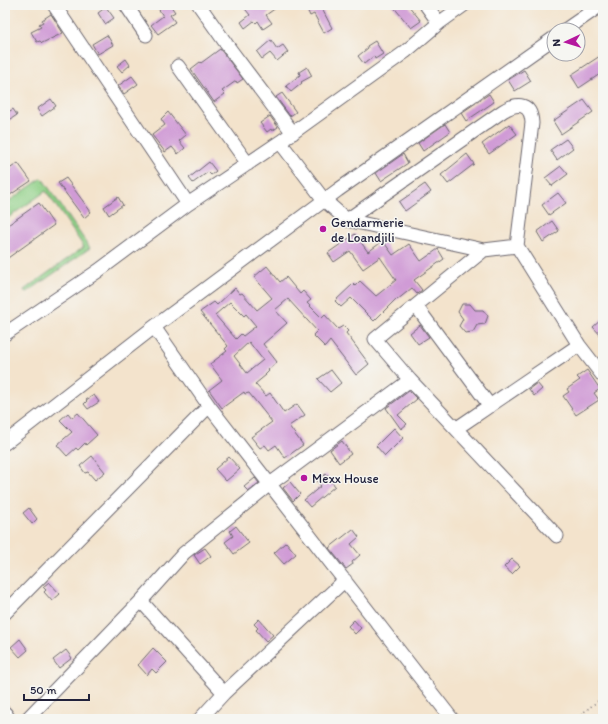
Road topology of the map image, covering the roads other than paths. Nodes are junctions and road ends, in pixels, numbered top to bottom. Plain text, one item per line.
1 (54, 5) edge
2 (126, 5) edge
3 (199, 5) edge
4 (426, 5) edge
5 (464, 5) edge
6 (601, 5) edge
7 (577, 22) edge
8 (439, 23) junction
9 (146, 35) dead end
10 (546, 44) edge
11 (178, 66) dead end
12 (293, 133) junction
13 (280, 142) junction
14 (248, 164) junction
15 (324, 200) junction
16 (188, 204) junction
17 (347, 220) junction
18 (517, 246) junction
19 (484, 250) junction
20 (416, 306) junction
21 (154, 327) junction
22 (5, 334) edge
23 (579, 345) junction
24 (603, 376) edge
25 (410, 380) junction
26 (209, 406) junction
27 (490, 406) junction
28 (457, 428) junction
29 (5, 443) edge
30 (270, 484) junction
31 (557, 536) dead end
32 (344, 580) junction
33 (141, 601) junction
34 (5, 613) edge
35 (224, 693) junction
36 (5, 713) edge
37 (9, 719) edge
38 (26, 719) edge
39 (200, 719) edge
40 (452, 719) edge

1 - 16 street
2 - 9 street
3 - 12 street
4 - 8 street
5 - 8 street
6 - 7 street
8 - 12 street
10 - 15 street
11 - 14 street
12 - 13 street
13 - 14 street
13 - 15 street
14 - 16 street
15 - 17 street
15 - 21 street
16 - 22 street
17 - 18 street
17 - 19 street
18 - 19 street
18 - 23 street
19 - 20 street
20 - 25 street
20 - 27 street
21 - 26 street
21 - 29 street
23 - 24 street
23 - 27 street
25 - 28 street
25 - 30 street
26 - 30 street
26 - 34 street
27 - 28 street
28 - 31 street
30 - 32 street
30 - 33 street
32 - 35 street
32 - 40 street
33 - 35 street
33 - 38 street
35 - 39 street
36 - 37 street

